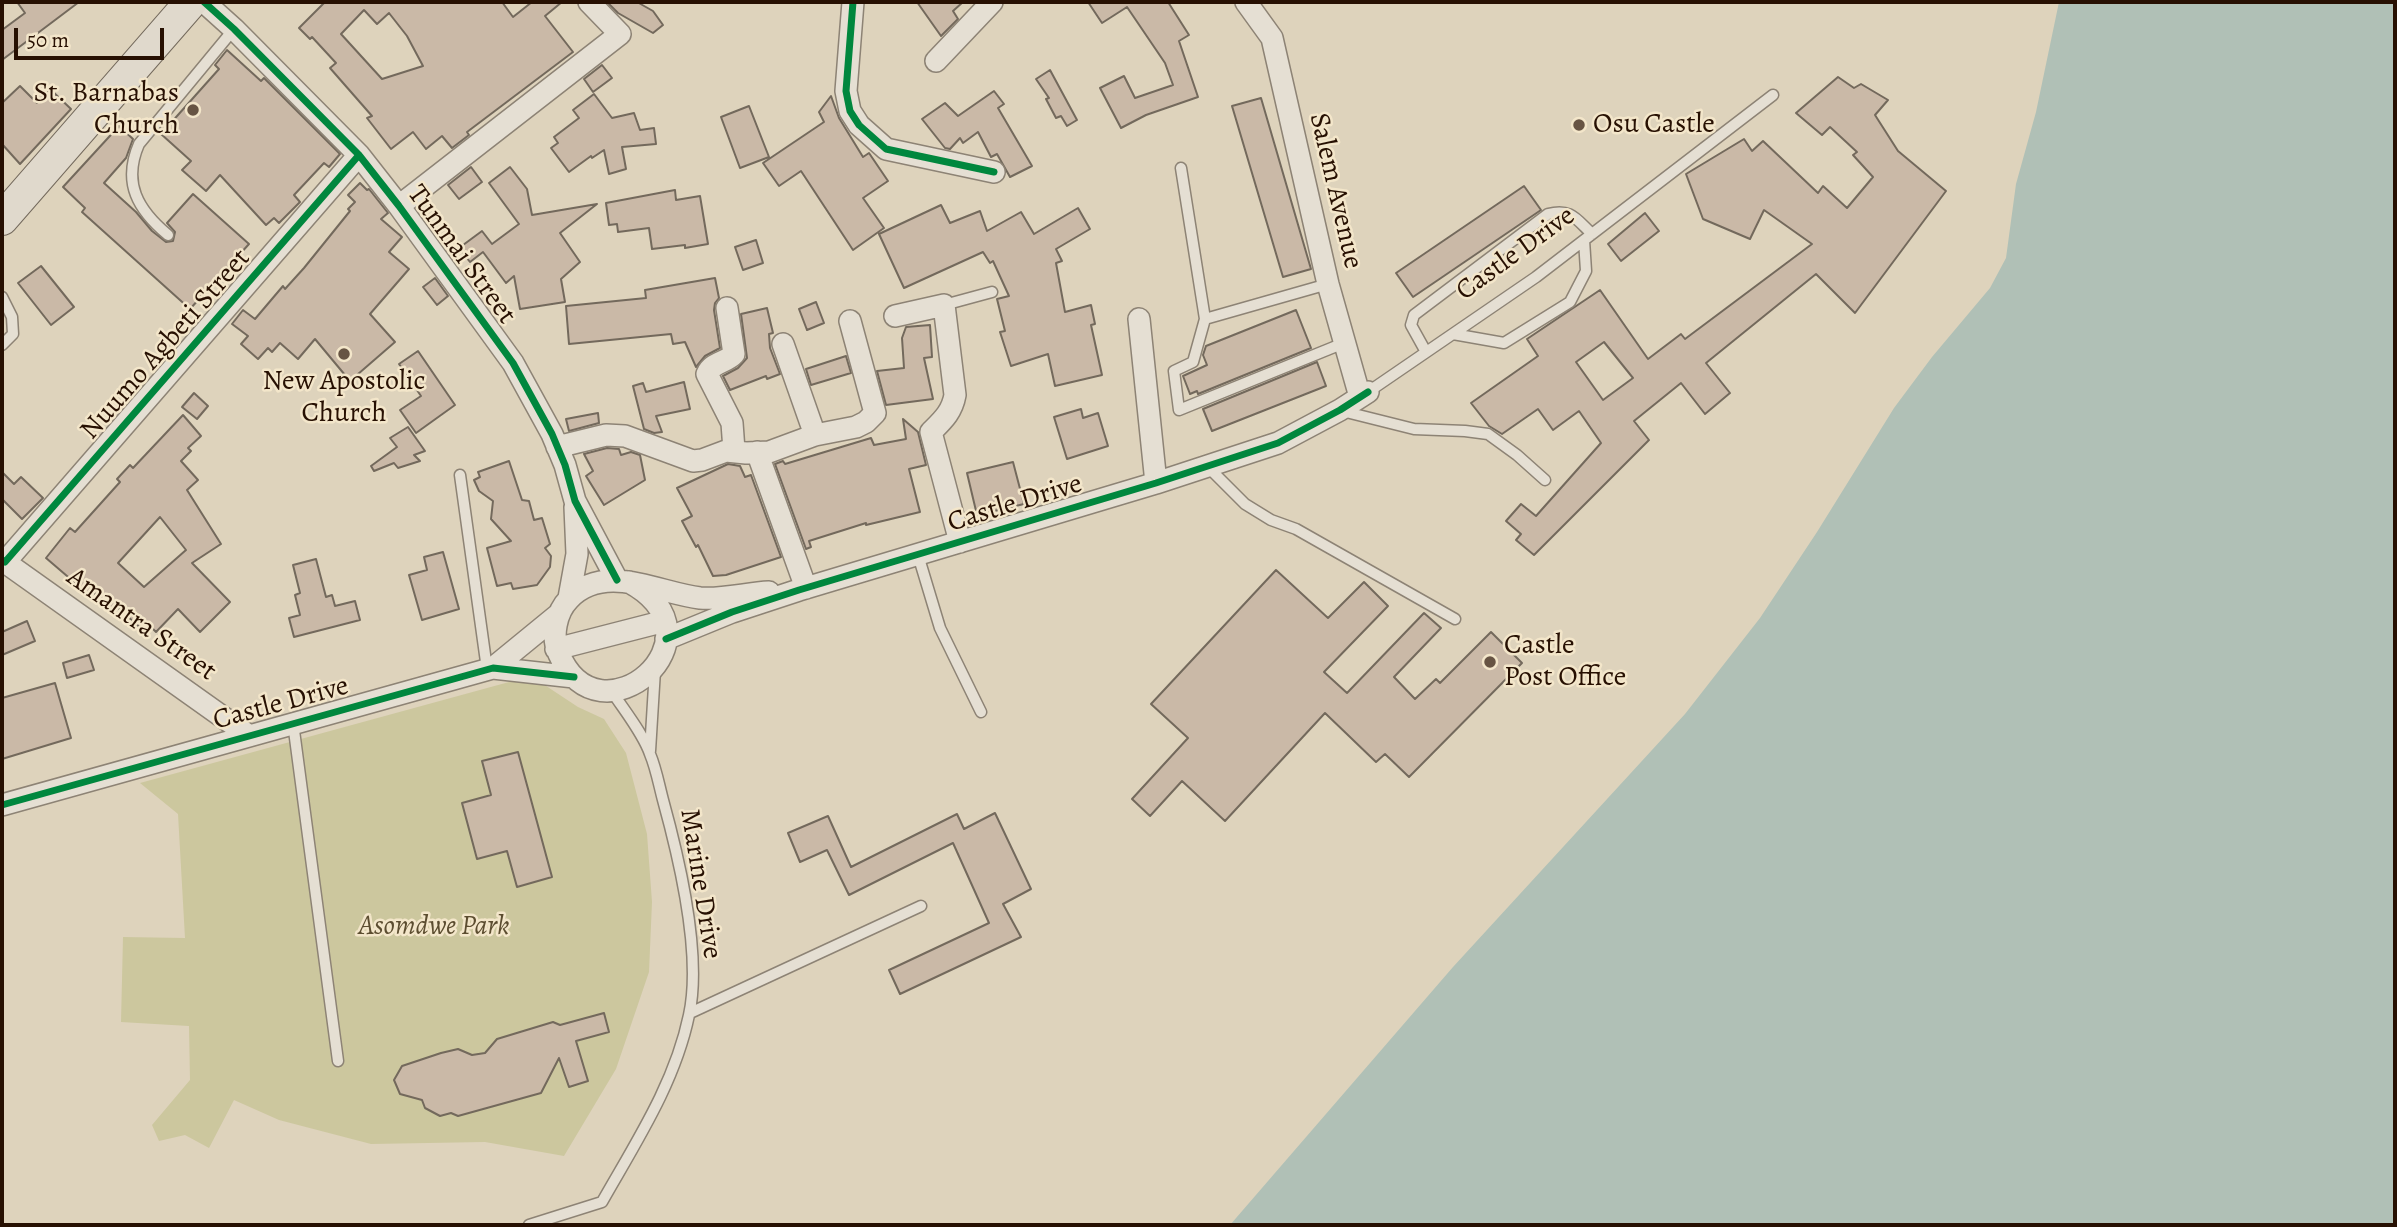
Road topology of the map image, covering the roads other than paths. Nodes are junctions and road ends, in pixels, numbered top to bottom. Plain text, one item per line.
1 (191, 2) edge
2 (204, 2) edge
3 (589, 2) edge
4 (853, 2) edge
5 (992, 2) edge
6 (1246, 2) edge
7 (234, 29) junction
8 (936, 61) dead end
9 (1773, 95) dead end
10 (359, 155) junction
11 (1181, 168) dead end
12 (993, 172) dead end
13 (399, 206) junction
14 (2, 219) edge
15 (168, 235) dead end
16 (1588, 237) junction
17 (1328, 284) junction
18 (992, 292) dead end
19 (2, 297) edge
20 (944, 305) junction
21 (727, 308) dead end
22 (895, 316) dead end
23 (1139, 319) dead end
24 (1205, 319) junction
25 (850, 321) dead end
26 (1453, 334) junction
27 (1344, 343) junction
28 (783, 344) dead end
29 (2, 345) edge
30 (1426, 352) junction
31 (1364, 394) junction
32 (1340, 410) junction
33 (815, 435) junction
34 (557, 447) junction
35 (734, 450) junction
36 (757, 452) junction
37 (1208, 467) junction
38 (460, 475) dead end
39 (1545, 480) dead end
40 (1156, 483) junction
41 (575, 501) junction
42 (960, 542) junction
43 (918, 555) junction
44 (3, 561) edge
45 (623, 581) junction
46 (802, 589) junction
47 (564, 606) junction
48 (1455, 619) dead end
49 (666, 630) junction
50 (556, 649) junction
51 (490, 668) junction
52 (655, 668) junction
53 (574, 677) junction
54 (611, 690) junction
55 (981, 712) dead end
56 (293, 723) junction
57 (248, 735) junction
58 (650, 751) junction
59 (2, 805) edge
60 (921, 906) dead end
61 (690, 1013) junction
62 (338, 1060) dead end
63 (529, 1225) edge

1 - 14 main road
2 - 7 street, Tunmai Street
3 - 13 street
4 - 12 street
5 - 8 street
6 - 17 street, Salem Avenue
7 - 10 street, Tunmai Street
7 - 15 lane
9 - 16 lane, Castle Drive
10 - 13 street, Tunmai Street
10 - 44 street, Nuumo Agbeti Street
11 - 24 lane
13 - 34 street, Tunmai Street
16 - 26 lane, Castle Drive
16 - 26 lane
16 - 30 lane
17 - 24 lane
17 - 27 street, Salem Avenue
18 - 20 lane
19 - 29 lane
20 - 22 street
20 - 42 street
21 - 35 street
23 - 40 street
24 - 27 lane
25 - 33 street
26 - 30 lane, Castle Drive
27 - 31 street, Salem Avenue
28 - 33 street
30 - 31 lane, Castle Drive
31 - 32 street, Castle Drive
32 - 37 street, Castle Drive
32 - 39 lane
33 - 36 street
34 - 35 street
34 - 41 street, Tunmai Street
35 - 36 street
36 - 46 street
37 - 40 street, Castle Drive
37 - 48 lane
38 - 51 lane
40 - 42 street, Castle Drive
41 - 45 street, Tunmai Street
41 - 47 street, Tunmai Street
42 - 43 street, Castle Drive
43 - 46 street, Castle Drive
43 - 55 lane
44 - 57 street, Amantra Street
45 - 46 street, Castle Drive
45 - 47 street, Castle Drive
45 - 49 street
46 - 49 street, Castle Drive
47 - 50 street, Tunmai Street
47 - 51 street, Castle Drive
49 - 50 street, Castle Drive
49 - 52 street
50 - 53 street
51 - 53 street, Castle Drive
51 - 56 street, Castle Drive
52 - 54 street
52 - 58 lane, Marine Drive
53 - 54 street, Castle Drive
54 - 58 lane, Marine Drive
56 - 57 street, Castle Drive
56 - 62 lane
57 - 59 street, Castle Drive
58 - 61 lane, Marine Drive
60 - 61 lane
61 - 63 lane, Marine Drive

